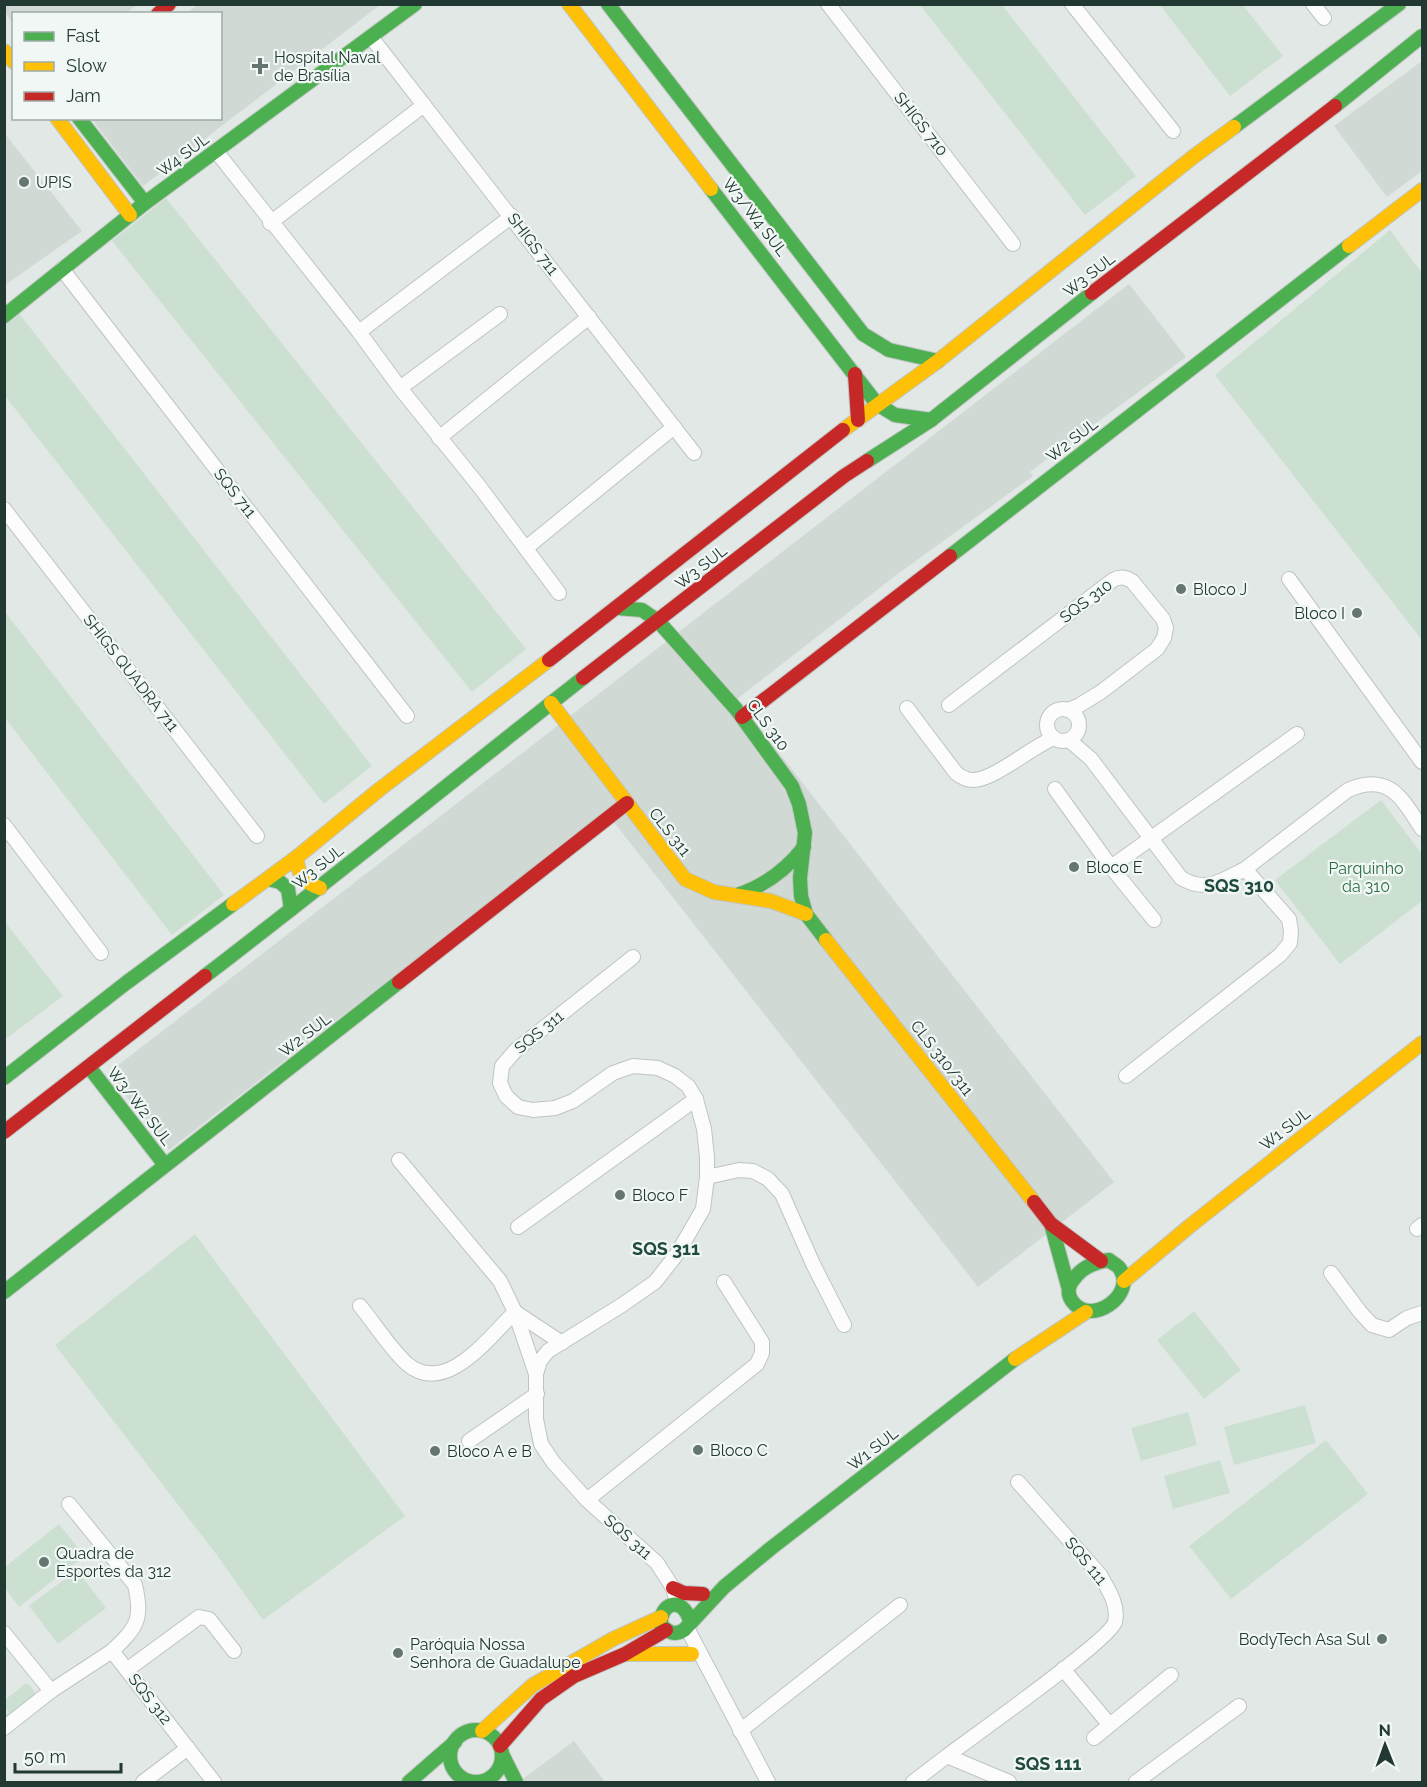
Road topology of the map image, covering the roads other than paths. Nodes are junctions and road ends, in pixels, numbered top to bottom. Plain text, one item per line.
1 (416, 4) edge
2 (569, 4) edge
3 (608, 4) edge
4 (828, 4) edge
5 (1072, 4) edge
6 (1313, 4) edge
7 (1399, 4) edge
8 (1324, 18) dead end
9 (1422, 36) edge
10 (371, 37) junction
11 (619, 43) junction
12 (424, 105) junction
13 (59, 120) edge
14 (81, 120) edge
15 (1173, 131) dead end
16 (689, 134) junction
17 (216, 151) junction
18 (1422, 190) edge
19 (145, 203) junction
20 (130, 215) junction
21 (512, 216) junction
22 (270, 223) junction
23 (765, 232) junction
24 (1013, 244) dead end
25 (62, 269) junction
26 (500, 314) dead end
27 (4, 316) edge
28 (589, 317) junction
29 (359, 332) junction
30 (938, 361) junction
31 (855, 374) junction
32 (400, 388) junction
33 (878, 404) junction
34 (858, 420) junction
35 (931, 420) junction
36 (674, 427) junction
37 (440, 438) junction
38 (694, 453) dead end
39 (4, 510) edge
40 (526, 548) junction
41 (1288, 579) dead end
42 (559, 593) dead end
43 (617, 608) junction
44 (658, 621) junction
45 (1101, 692) junction
46 (551, 703) junction
47 (949, 705) dead end
48 (907, 708) dead end
49 (1068, 710) junction
50 (407, 716) dead end
51 (742, 717) junction
52 (1079, 724) junction
53 (1047, 725) junction
54 (1297, 734) dead end
55 (1054, 738) junction
56 (1069, 740) junction
57 (1023, 754) junction
58 (1091, 759) junction
59 (1422, 762) edge
60 (1055, 789) dead end
61 (627, 804) junction
62 (4, 825) edge
63 (1422, 827) edge
64 (257, 836) dead end
65 (1151, 838) junction
66 (804, 847) junction
67 (297, 857) junction
68 (1112, 867) junction
69 (1245, 868) junction
70 (268, 879) junction
71 (320, 888) junction
72 (731, 897) junction
73 (291, 909) junction
74 (806, 914) junction
75 (1154, 920) dead end
76 (101, 953) dead end
77 (633, 957) dead end
78 (1422, 1043) edge
79 (89, 1067) junction
80 (1126, 1076) dead end
81 (4, 1078) edge
82 (696, 1099) junction
83 (7, 1126) edge
84 (399, 1161) dead end
85 (165, 1165) junction
86 (707, 1177) junction
87 (1051, 1224) junction
88 (518, 1227) dead end
89 (1169, 1242) junction
90 (1105, 1261) junction
91 (1331, 1273) dead end
92 (1124, 1281) junction
93 (724, 1282) dead end
94 (4, 1292) edge
95 (1069, 1292) junction
96 (360, 1306) dead end
97 (515, 1312) junction
98 (1086, 1312) junction
99 (1422, 1313) edge
100 (844, 1325) dead end
101 (1043, 1339) junction
102 (562, 1343) junction
103 (536, 1374) junction
104 (537, 1394) junction
105 (469, 1440) dead end
106 (1018, 1482) dead end
107 (587, 1500) junction
108 (69, 1504) dead end
109 (669, 1582) junction
110 (724, 1587) junction
111 (703, 1594) junction
112 (900, 1605) dead end
113 (681, 1606) junction
114 (662, 1613) junction
115 (688, 1625) junction
116 (669, 1632) junction
117 (4, 1633) edge
118 (112, 1650) junction
119 (234, 1651) dead end
120 (625, 1654) junction
121 (692, 1654) junction
122 (1063, 1669) junction
123 (128, 1670) junction
124 (711, 1670) junction
125 (1171, 1675) dead end
126 (51, 1691) junction
127 (1239, 1706) dead end
128 (1109, 1724) junction
129 (4, 1728) edge
130 (482, 1731) junction
131 (740, 1731) junction
132 (1094, 1738) dead end
133 (455, 1742) junction
134 (188, 1748) junction
135 (501, 1750) junction
136 (947, 1756) junction
137 (143, 1782) edge
138 (214, 1782) edge
139 (409, 1782) edge
140 (469, 1782) edge
141 (516, 1782) edge
142 (768, 1782) edge
143 (913, 1782) edge
144 (1010, 1782) edge
145 (1136, 1782) edge

1 - 10 main road, W4 SUL
2 - 11 main road, W3/W4 SUL
3 - 11 main road, W3/W4 SUL
4 - 24 street, SHIGS 710
5 - 15 street
6 - 8 street
7 - 30 main road, W3 SUL
9 - 35 main road, W3 SUL
10 - 12 street, SHIGS 711
10 - 17 main road, W4 SUL
11 - 16 main road, W3/W4 SUL
11 - 16 main road, W3/W4 SUL
12 - 21 street, SHIGS 711
12 - 22 street
13 - 20 main road
14 - 19 main road
16 - 23 main road, W3/W4 SUL
16 - 23 main road, W3/W4 SUL
17 - 19 main road, W4 SUL
17 - 22 street
18 - 51 main road, W2 SUL
19 - 20 main road, W4 SUL
20 - 25 main road, W4 SUL
21 - 28 street, SHIGS 711
21 - 29 street
22 - 29 street
23 - 30 main road, W3/W4 SUL
23 - 31 main road, W3/W4 SUL
25 - 27 main road, W4 SUL
25 - 50 street, SQS 711
26 - 32 street
28 - 36 street, SHIGS 711
28 - 37 street
29 - 32 street
30 - 33 main road, W3 SUL
31 - 33 main road, W3/W4 SUL
31 - 34 main road
32 - 37 street
33 - 34 main road, W3 SUL
33 - 35 main road, W3/W4 SUL
34 - 43 main road, W3 SUL
35 - 44 main road, W3 SUL
36 - 38 street, SHIGS 711
36 - 40 street
37 - 40 street
39 - 64 street, SHIGS QUADRA 711
40 - 42 street
41 - 59 street
43 - 44 main road, CLS 310
43 - 67 main road, W3 SUL
44 - 46 main road, W3 SUL
44 - 51 main road, CLS 310
45 - 47 street, SQS 310
45 - 49 street, SQS 310
45 - 52 street, SQS 310
46 - 61 main road, CLS 311
46 - 71 main road, W3 SUL
48 - 57 street, SQS 310
49 - 52 street
49 - 53 street, SQS 310
51 - 66 main road, CLS 310
52 - 56 street, SQS 310
52 - 58 street
53 - 55 street
53 - 57 street, SQS 310
54 - 65 street
55 - 56 street
55 - 57 street, SQS 310
56 - 58 street
58 - 65 street
60 - 68 street
61 - 72 main road, CLS 311
61 - 85 main road, W2 SUL
62 - 76 street
63 - 69 street
65 - 68 street
65 - 69 street
66 - 72 main road
66 - 74 main road, CLS 310
67 - 70 main road, W3 SUL
67 - 71 main road
68 - 75 street
69 - 80 street
70 - 73 main road
70 - 81 main road, W3 SUL
71 - 73 main road, W3 SUL
72 - 74 main road, CLS 311
73 - 79 main road, W3 SUL
74 - 87 main road, CLS 310/311
77 - 82 street, SQS 311
78 - 89 main road, W1 SUL
79 - 83 main road, W3 SUL
79 - 85 main road, W3/W2 SUL
82 - 86 street, SQS 311
82 - 88 street
84 - 97 street, SQS 311
85 - 94 main road, W2 SUL
86 - 100 street
86 - 102 street, SQS 311
87 - 90 main road, CLS 310/311
87 - 95 main road, CLS 310/311
89 - 90 main road, W1 SUL
89 - 92 main road, W1 SUL
90 - 92 main road
90 - 95 main road
91 - 99 street
92 - 98 main road
93 - 107 street, SQS 311
95 - 98 main road
95 - 101 main road, W1 SUL
96 - 97 street
97 - 102 street
97 - 103 street, SQS 311
98 - 101 main road, W1 SUL
101 - 110 main road, W1 SUL
102 - 103 street, SQS 311
103 - 104 street, SQS 311
104 - 105 street
104 - 107 street, SQS 311
106 - 122 street, SQS 111
107 - 109 street, SQS 311
108 - 118 street
109 - 111 main road
109 - 113 street, SQS 311
109 - 114 street
110 - 111 main road, W1 SUL
110 - 115 main road, W1 SUL
111 - 113 main road, W1 SUL
112 - 131 street
113 - 114 main road
113 - 115 main road
114 - 116 main road
114 - 130 main road
115 - 116 main road
115 - 124 street
116 - 120 main road
116 - 121 street
117 - 126 street
118 - 123 street, SQS 312
118 - 126 street
119 - 123 street
120 - 121 main road
120 - 135 main road
121 - 124 street
122 - 128 street
122 - 136 street, SQS 111
123 - 134 street, SQS 312
124 - 131 street
125 - 128 street
126 - 129 street
127 - 145 street
128 - 132 street
130 - 133 main road
130 - 135 main road
131 - 142 street
133 - 139 main road
133 - 140 main road
134 - 137 street
134 - 138 street, SQS 312
135 - 140 main road
135 - 141 main road
136 - 143 street, SQS 111
136 - 144 street

